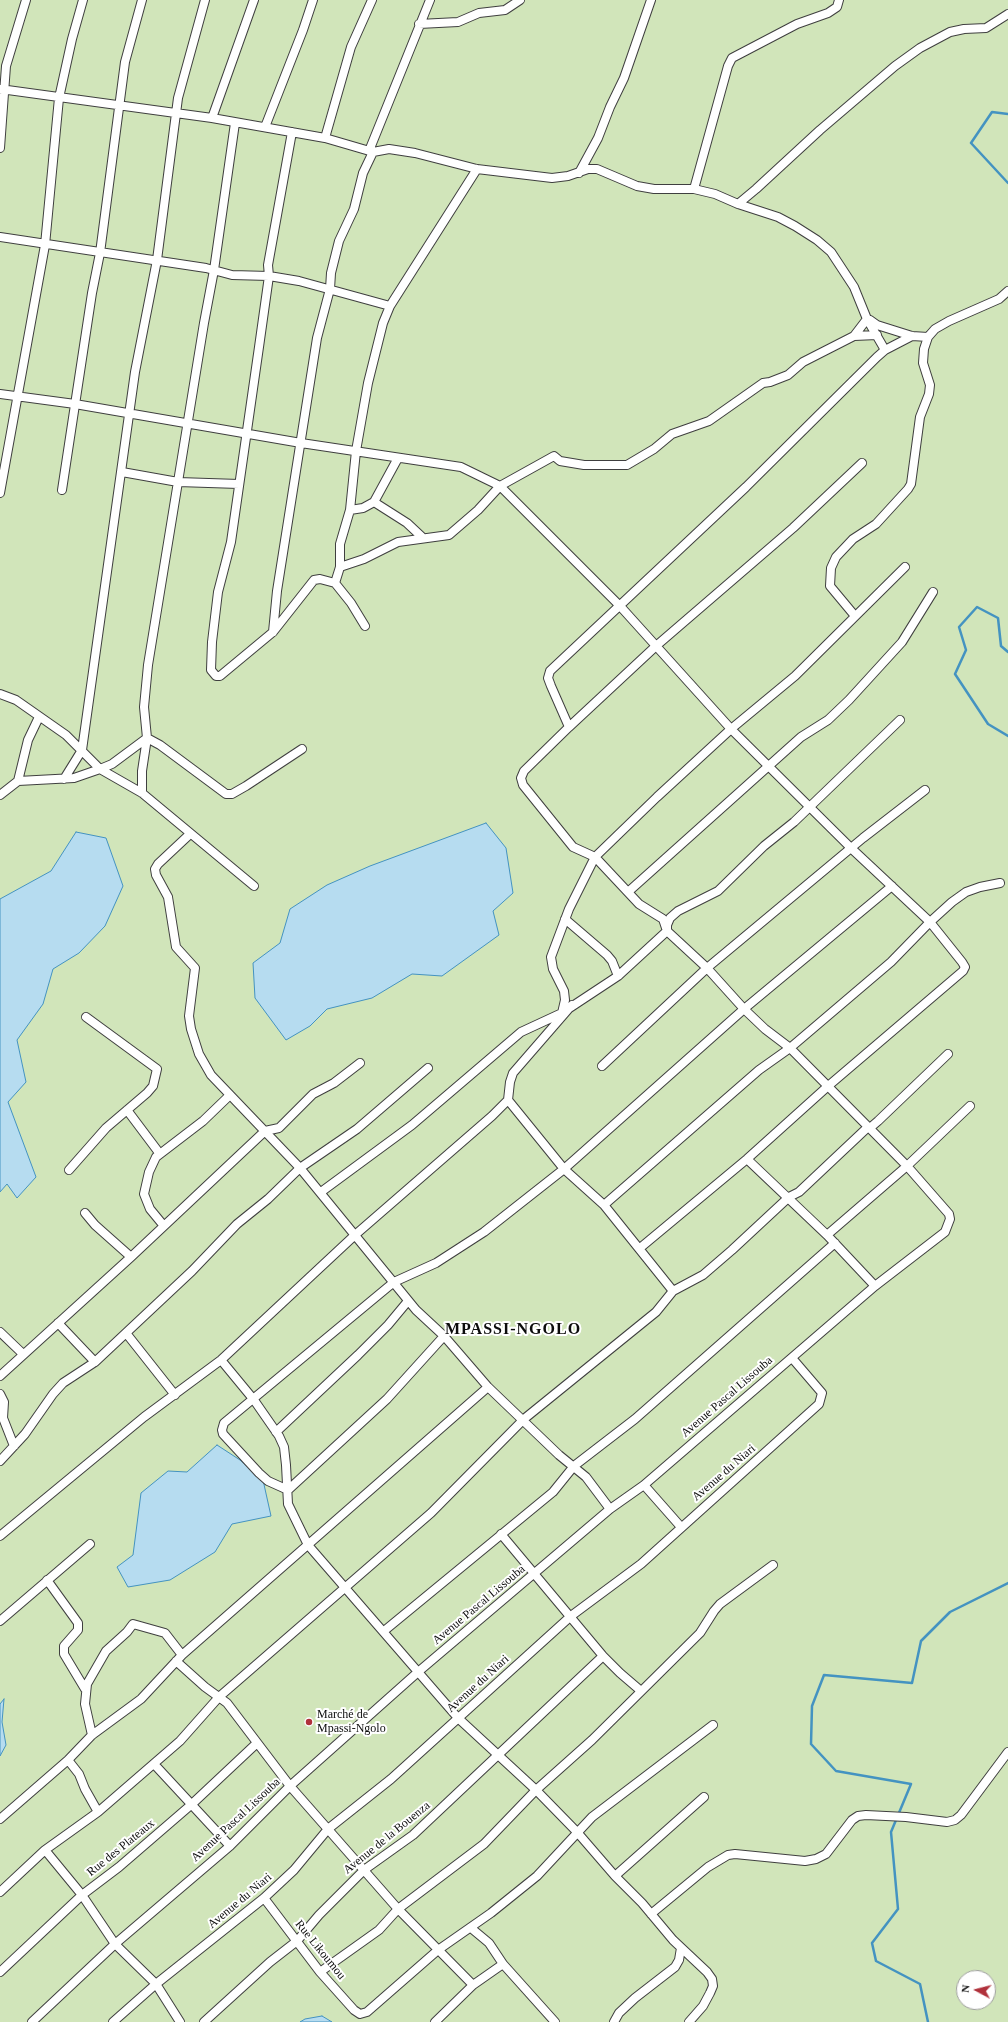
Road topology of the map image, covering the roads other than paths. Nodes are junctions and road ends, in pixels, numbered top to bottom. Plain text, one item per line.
1 (26, 0) edge
2 (83, 0) edge
3 (142, 0) edge
4 (205, 0) edge
5 (254, 0) edge
6 (313, 0) edge
7 (372, 0) edge
8 (430, 0) edge
9 (520, 0) edge
10 (651, 0) edge
11 (839, 0) edge
12 (1008, 14) edge
13 (419, 24) junction
14 (3, 90) edge
15 (59, 98) junction
16 (118, 105) junction
17 (177, 113) junction
18 (212, 118) junction
19 (235, 123) junction
20 (265, 127) junction
21 (292, 132) junction
22 (325, 138) junction
23 (0, 148) edge
24 (371, 151) junction
25 (477, 169) junction
26 (579, 173) junction
27 (694, 189) junction
28 (738, 204) junction
29 (0, 237) edge
30 (45, 244) junction
31 (100, 253) junction
32 (157, 260) junction
33 (214, 270) junction
34 (269, 276) junction
35 (330, 289) junction
36 (1008, 291) edge
37 (390, 306) junction
38 (867, 319) junction
39 (878, 335) junction
40 (854, 336) junction
41 (912, 336) junction
42 (928, 337) junction
43 (924, 349) junction
44 (885, 350) junction
45 (0, 394) edge
46 (17, 396) junction
47 (75, 404) junction
48 (131, 414) junction
49 (188, 423) junction
50 (246, 433) junction
51 (301, 443) junction
52 (356, 451) junction
53 (398, 458) junction
54 (862, 463) dead end
55 (122, 472) junction
56 (178, 482) junction
57 (239, 484) junction
58 (500, 486) junction
59 (62, 490) dead end
60 (0, 493) edge
61 (374, 502) junction
62 (350, 510) junction
63 (423, 538) junction
64 (340, 567) junction
65 (905, 567) dead end
66 (335, 583) junction
67 (934, 592) dead end
68 (620, 606) junction
69 (855, 616) junction
70 (365, 626) dead end
71 (273, 632) junction
72 (656, 646) junction
73 (0, 694) edge
74 (39, 717) junction
75 (900, 720) dead end
76 (569, 727) junction
77 (732, 729) junction
78 (147, 738) junction
79 (302, 749) dead end
80 (82, 750) junction
81 (769, 766) junction
82 (100, 769) junction
83 (64, 779) junction
84 (18, 781) junction
85 (925, 790) dead end
86 (142, 793) junction
87 (0, 795) edge
88 (808, 806) junction
89 (190, 834) junction
90 (852, 849) junction
91 (594, 856) junction
92 (1000, 884) dead end
93 (254, 886) dead end
94 (892, 886) junction
95 (628, 892) junction
96 (565, 919) junction
97 (930, 922) junction
98 (667, 931) junction
99 (707, 968) junction
100 (618, 976) junction
101 (572, 1005) junction
102 (744, 1009) junction
103 (562, 1013) junction
104 (86, 1017) dead end
105 (790, 1048) junction
106 (948, 1054) dead end
107 (360, 1063) dead end
108 (602, 1066) dead end
109 (428, 1068) dead end
110 (827, 1087) junction
111 (230, 1095) junction
112 (508, 1100) junction
113 (970, 1106) dead end
114 (127, 1110) junction
115 (868, 1127) junction
116 (265, 1131) junction
117 (160, 1154) junction
118 (747, 1158) junction
119 (907, 1166) junction
120 (300, 1168) junction
121 (564, 1169) junction
122 (69, 1170) dead end
123 (321, 1192) junction
124 (789, 1197) junction
125 (604, 1205) junction
126 (84, 1213) dead end
127 (164, 1226) junction
128 (355, 1235) junction
129 (827, 1235) junction
130 (834, 1243) junction
131 (640, 1248) junction
132 (131, 1257) junction
133 (394, 1282) junction
134 (874, 1286) junction
135 (673, 1291) junction
136 (408, 1301) junction
137 (58, 1323) junction
138 (0, 1332) edge
139 (126, 1333) junction
140 (444, 1336) junction
141 (23, 1354) junction
142 (792, 1358) junction
143 (221, 1360) junction
144 (95, 1362) junction
145 (0, 1376) edge
146 (488, 1387) junction
147 (0, 1394) edge
148 (175, 1395) junction
149 (254, 1400) junction
150 (524, 1419) junction
151 (276, 1432) junction
152 (14, 1446) junction
153 (0, 1461) edge
154 (574, 1466) junction
155 (644, 1486) junction
156 (288, 1490) junction
157 (610, 1509) junction
158 (680, 1527) junction
159 (2, 1531) edge
160 (501, 1534) junction
161 (90, 1544) dead end
162 (308, 1545) junction
163 (773, 1565) dead end
164 (535, 1574) junction
165 (47, 1580) junction
166 (344, 1589) junction
167 (571, 1616) junction
168 (0, 1621) edge
169 (384, 1631) junction
170 (182, 1655) junction
171 (603, 1656) junction
172 (176, 1661) junction
173 (418, 1672) junction
174 (85, 1689) junction
175 (642, 1691) junction
176 (219, 1697) junction
177 (458, 1718) junction
178 (713, 1725) dead end
179 (92, 1736) junction
180 (257, 1743) junction
181 (1008, 1752) edge
182 (498, 1755) junction
183 (68, 1760) junction
184 (154, 1764) junction
185 (290, 1786) junction
186 (536, 1790) junction
187 (704, 1797) dead end
188 (192, 1804) junction
189 (98, 1812) junction
190 (0, 1820) edge
191 (328, 1829) junction
192 (577, 1832) junction
193 (230, 1846) junction
194 (45, 1850) junction
195 (364, 1870) junction
196 (615, 1876) junction
197 (0, 1892) edge
198 (82, 1895) junction
199 (264, 1898) junction
200 (398, 1909) junction
201 (651, 1914) junction
202 (471, 1928) junction
203 (297, 1941) junction
204 (115, 1944) junction
205 (681, 1948) junction
206 (438, 1950) junction
207 (503, 1964) junction
208 (0, 1972) edge
209 (320, 1972) junction
210 (156, 1984) junction
211 (474, 1985) junction
212 (32, 2022) edge
213 (113, 2022) edge
214 (180, 2022) edge
215 (204, 2022) edge
216 (435, 2022) edge
217 (555, 2022) edge
218 (614, 2022) edge
219 (689, 2022) edge

1 - 14 street
2 - 15 street
3 - 16 street
4 - 17 street
5 - 18 street
6 - 20 street
7 - 22 street
8 - 13 street
9 - 13 street
10 - 26 street
11 - 27 street
12 - 28 street
13 - 24 street
14 - 15 street
14 - 23 street
15 - 16 street
15 - 30 street
16 - 17 street
16 - 31 street
17 - 18 street
17 - 32 street
18 - 19 street
19 - 20 street
19 - 33 street
20 - 21 street
21 - 22 street
21 - 34 street
22 - 24 street
24 - 25 street
24 - 35 street
25 - 26 street
25 - 37 street
26 - 27 street
27 - 28 street
28 - 38 street
29 - 30 street
30 - 31 street
30 - 46 street
31 - 32 street
31 - 47 street
32 - 33 street
32 - 48 street
33 - 34 street
33 - 49 street
34 - 35 street
34 - 50 street
35 - 37 street
35 - 51 street
36 - 42 street
37 - 52 street
38 - 39 street
38 - 40 street
38 - 41 street
39 - 40 street
39 - 44 street
40 - 58 street
41 - 42 street
41 - 43 street
41 - 44 street
42 - 43 street
43 - 69 street
44 - 68 street
45 - 46 street
46 - 47 street
46 - 60 street
47 - 48 street
47 - 59 street
48 - 49 street
48 - 55 street
49 - 50 street
49 - 56 street
50 - 51 street
50 - 57 street
51 - 52 street
51 - 71 street
52 - 53 street
52 - 62 street
53 - 58 street
53 - 61 street
54 - 72 street
55 - 56 street
55 - 80 street
56 - 57 street
56 - 78 street
57 - 71 street
58 - 63 street
58 - 68 street
61 - 62 street
61 - 63 street
62 - 64 street
63 - 64 street
64 - 66 street
65 - 69 street
66 - 70 street
66 - 71 street
67 - 81 street
68 - 72 street
68 - 76 street
69 - 77 street
72 - 76 street
72 - 77 street
73 - 74 street
74 - 80 street
74 - 84 street
75 - 88 street
76 - 91 street
77 - 81 street
77 - 91 street
78 - 79 street
78 - 82 street
78 - 86 street
80 - 82 street
80 - 83 street
81 - 88 street
81 - 95 street
82 - 83 street
82 - 86 street
83 - 84 street
84 - 87 street
85 - 90 street
86 - 89 street
88 - 90 street
88 - 98 street
89 - 93 street
89 - 111 street
90 - 94 street
90 - 99 street
91 - 95 street
91 - 96 street
92 - 97 street
94 - 97 street
94 - 102 street
95 - 98 street
96 - 100 street
96 - 103 street
97 - 105 street
97 - 110 street
98 - 99 street
98 - 100 street
99 - 102 street
99 - 108 street
100 - 101 street
101 - 103 street
101 - 112 street
102 - 105 street
102 - 121 street
103 - 123 street
104 - 114 street
105 - 110 street
105 - 125 street
106 - 115 street
107 - 116 street
109 - 120 street
110 - 115 street
110 - 118 street
111 - 116 street
111 - 117 street
112 - 121 street
112 - 128 street
113 - 119 street
114 - 117 street
114 - 122 street
115 - 119 street
115 - 124 street
116 - 120 street
116 - 127 street
117 - 127 street
118 - 124 street
118 - 131 street
119 - 129 street
119 - 134 street, Avenue Pascal Lissouba
120 - 123 street
120 - 139 street
121 - 125 street
121 - 133 street
123 - 128 street
124 - 129 street
124 - 135 street
125 - 131 street
126 - 132 street
127 - 132 street
128 - 133 street
128 - 143 street
129 - 130 street
130 - 134 street
130 - 154 street
131 - 135 street
132 - 137 street
133 - 136 street
133 - 149 street
134 - 142 street, Avenue Pascal Lissouba
135 - 150 street
136 - 140 street
136 - 151 street
137 - 141 street
137 - 144 street
138 - 141 street
139 - 144 street
139 - 148 street
140 - 146 street
140 - 156 street
141 - 145 street
142 - 155 street, Avenue Pascal Lissouba
142 - 158 street, Avenue du Niari
143 - 148 street
143 - 149 street
144 - 152 street
146 - 150 street
146 - 162 street
147 - 152 street
148 - 159 street
149 - 151 street
149 - 156 street
150 - 154 street
150 - 166 street
151 - 156 street
152 - 153 street
154 - 157 street
154 - 160 street
155 - 157 street, Avenue Pascal Lissouba
155 - 158 street
156 - 162 street
157 - 164 street, Avenue Pascal Lissouba
158 - 167 street, Avenue du Niari
160 - 164 street
160 - 169 street
161 - 165 street
162 - 166 street
162 - 170 street
163 - 175 street
164 - 167 street
164 - 173 street, Avenue Pascal Lissouba
165 - 168 street
165 - 174 street
166 - 169 street
166 - 176 street
167 - 171 street
167 - 177 street, Avenue du Niari
169 - 173 street
170 - 172 street
170 - 174 street
171 - 175 street
171 - 182 street, Avenue de la Bouenza
172 - 176 street
172 - 179 street
173 - 177 street
173 - 185 street, Avenue Pascal Lissouba
174 - 179 street
175 - 186 street
176 - 180 street
176 - 184 street
177 - 182 street
177 - 191 street, Avenue du Niari
178 - 192 street
179 - 183 street
180 - 185 street
180 - 188 street, Rue des Plateaux
181 - 201 street
182 - 186 street
182 - 195 street, Avenue de la Bouenza
183 - 189 street
183 - 190 street
184 - 188 street
184 - 189 street
185 - 191 street
185 - 193 street, Avenue Pascal Lissouba
186 - 192 street
186 - 200 street
187 - 196 street
188 - 193 street
188 - 198 street, Rue des Plateaux
189 - 194 street
191 - 195 street
191 - 199 street, Avenue du Niari
192 - 196 street
192 - 202 street
193 - 204 street, Avenue Pascal Lissouba
194 - 197 street
194 - 198 street
195 - 200 street
195 - 203 street, Avenue de la Bouenza
196 - 201 street
198 - 204 street
198 - 208 street, Rue des Plateaux
199 - 203 street, Rue Likoumou
199 - 210 street, Avenue du Niari
200 - 206 street
200 - 209 street
201 - 205 street
202 - 206 street
202 - 207 street
203 - 209 street, Rue Likoumou
203 - 215 street, Avenue de la Bouenza
204 - 210 street
204 - 212 street, Avenue Pascal Lissouba
205 - 218 street
205 - 219 street
206 - 209 street, Rue Likoumou
206 - 211 street
207 - 211 street
207 - 217 street
210 - 213 street, Avenue du Niari
210 - 214 street
211 - 216 street

